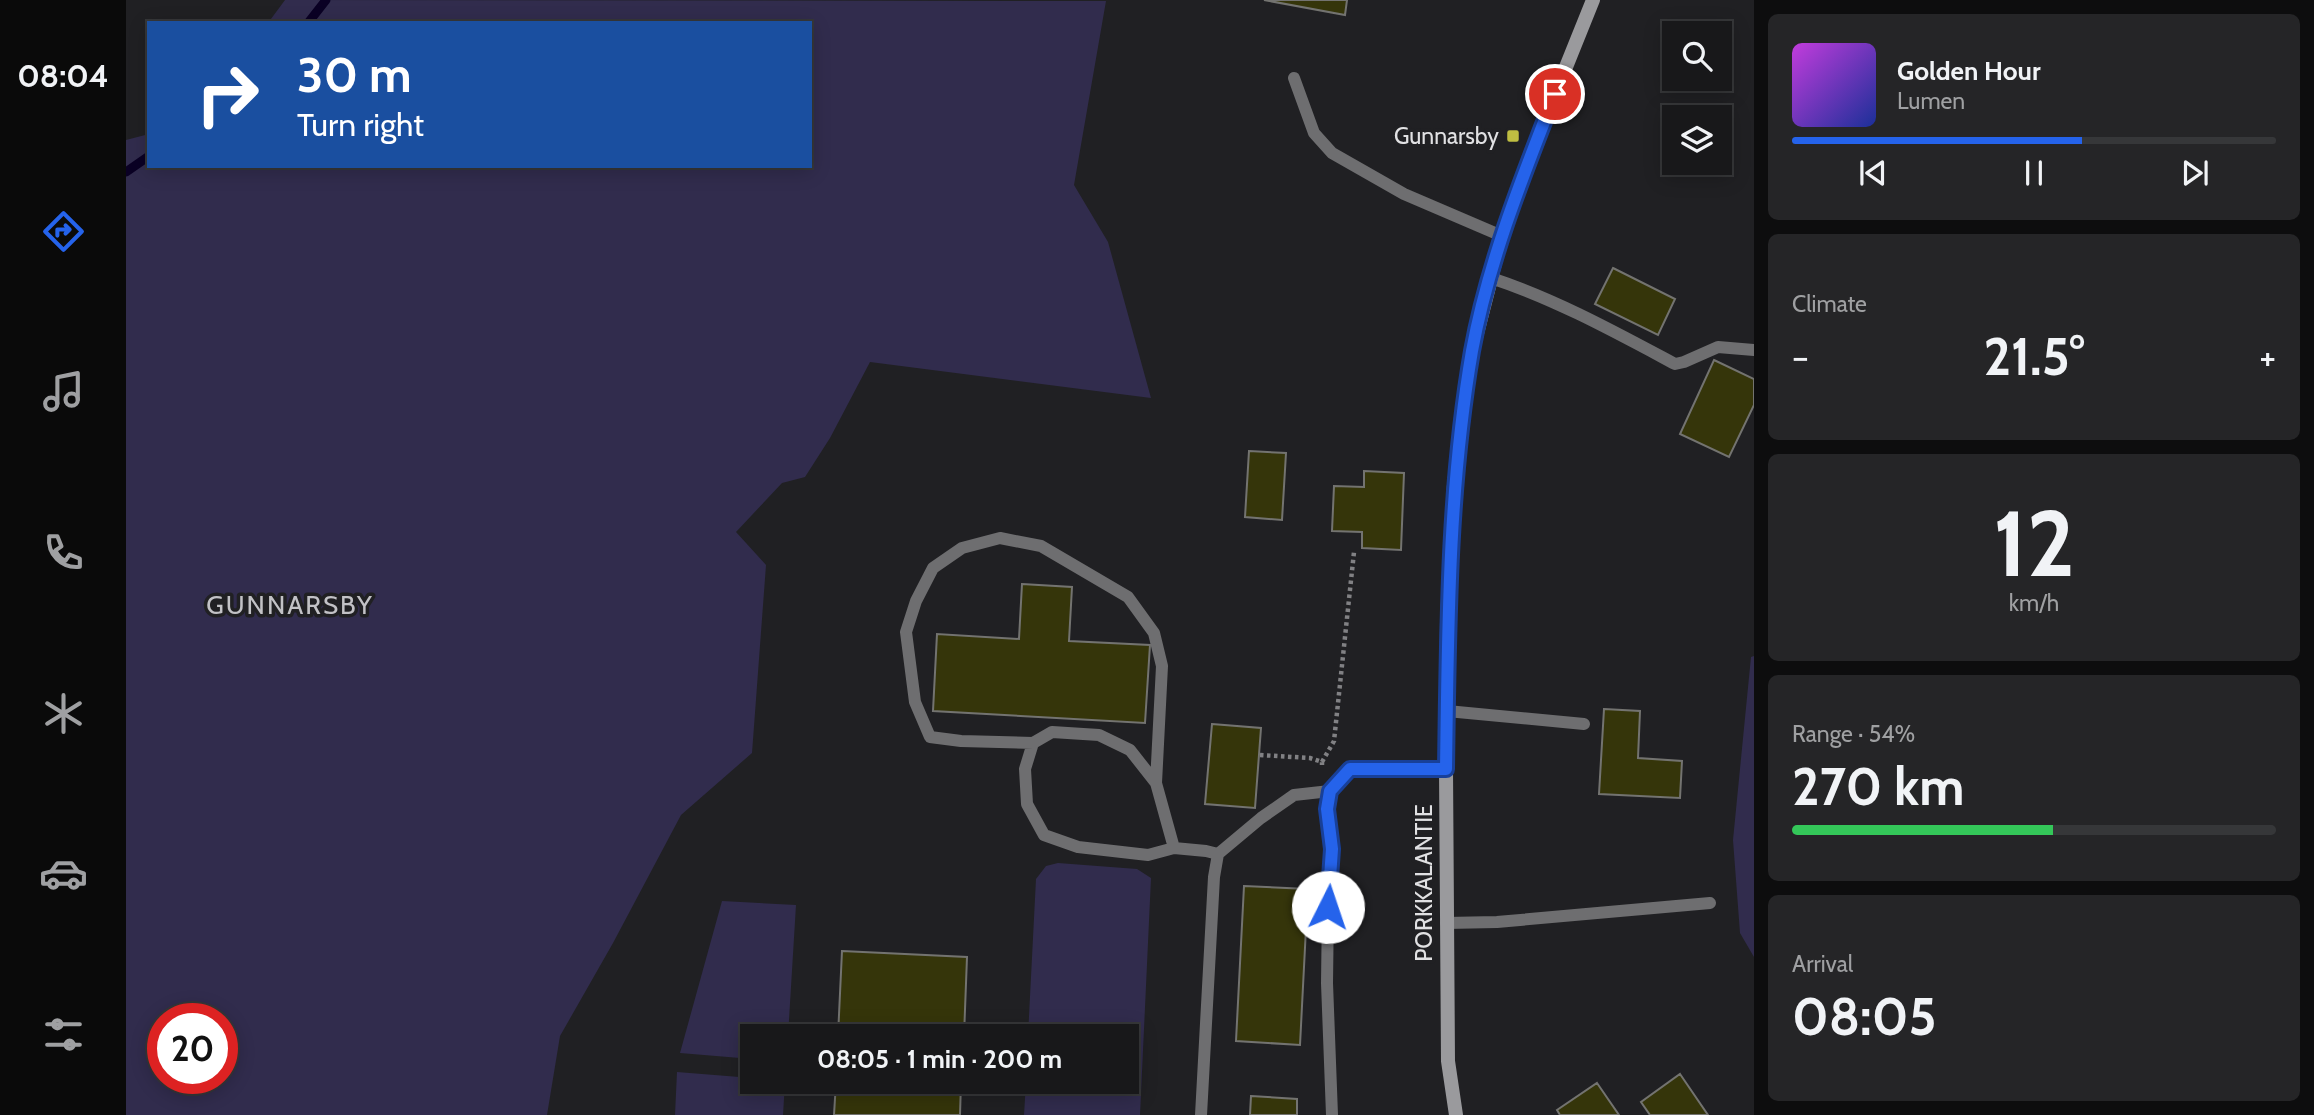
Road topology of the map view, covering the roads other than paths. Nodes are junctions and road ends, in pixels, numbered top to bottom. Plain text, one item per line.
1 (1593, 0) edge
2 (1294, 78) dead end
3 (1502, 236) junction
4 (1491, 278) junction
5 (1754, 350) edge
6 (1447, 711) junction
7 (1584, 724) dead end
8 (1033, 743) junction
9 (1446, 769) junction
10 (1156, 783) junction
11 (1330, 791) junction
12 (1174, 848) junction
13 (1218, 854) junction
14 (1710, 904) dead end
15 (1446, 923) junction
16 (1201, 1115) edge
17 (1332, 1115) edge
18 (1456, 1115) edge

1 - 3 street, PORKKALANTIE
2 - 3 lane
3 - 4 street, PORKKALANTIE
4 - 5 lane
4 - 6 street, PORKKALANTIE
6 - 7 lane
6 - 9 street, PORKKALANTIE
8 - 10 lane
8 - 10 lane
8 - 12 lane
9 - 11 lane
9 - 15 street, PORKKALANTIE
10 - 12 lane
11 - 13 lane
11 - 17 lane
12 - 13 lane
13 - 16 lane
14 - 15 lane
15 - 18 street, PORKKALANTIE

